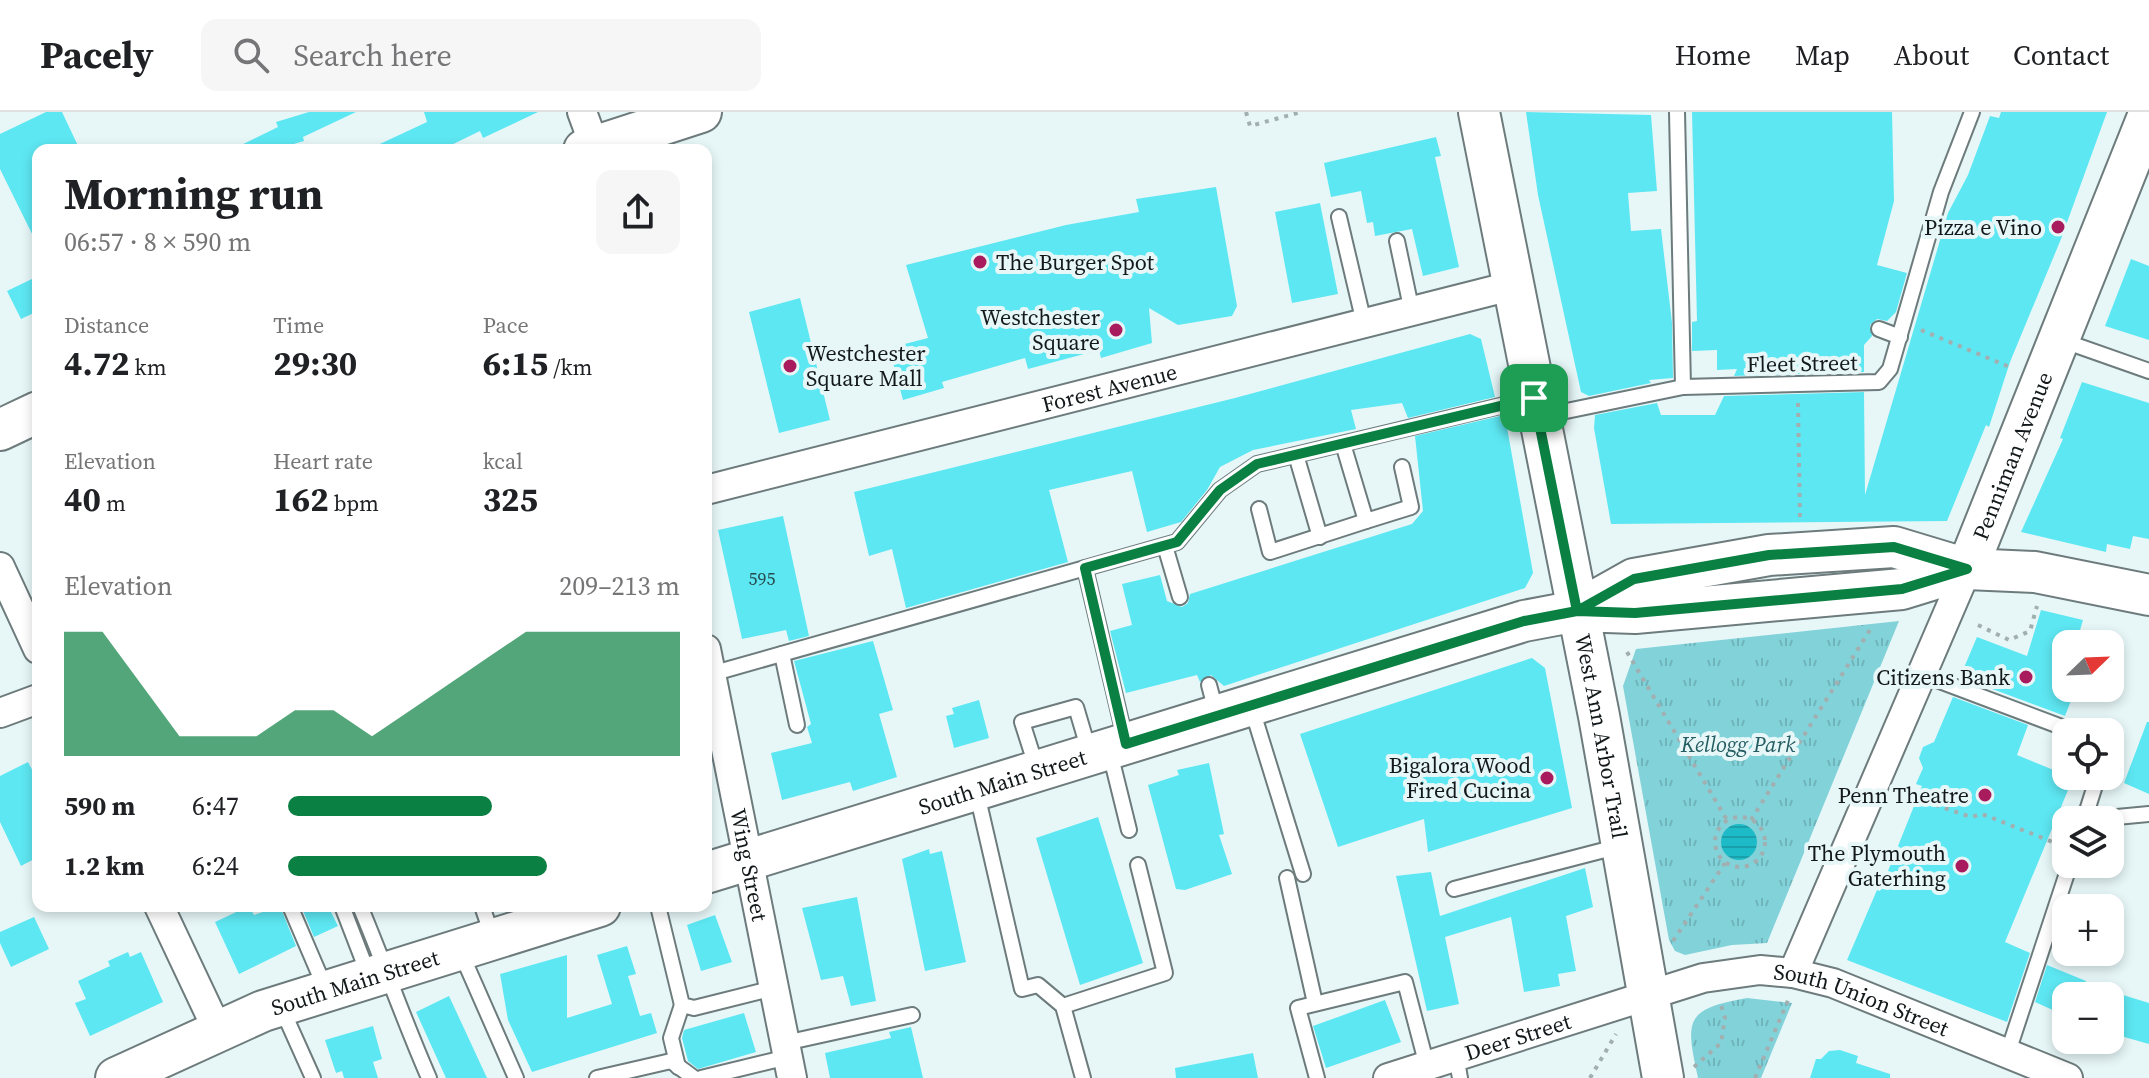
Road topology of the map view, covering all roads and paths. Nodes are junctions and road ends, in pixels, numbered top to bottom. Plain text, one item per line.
1 (701, 112) edge
2 (1246, 112) edge
3 (1301, 112) edge
4 (1479, 112) edge
5 (1677, 112) edge
6 (1972, 112) edge
7 (2149, 114) edge
8 (589, 139) edge
9 (1339, 217) dead end
10 (1397, 241) dead end
11 (1511, 286) junction
12 (1412, 312) junction
13 (1364, 323) junction
14 (1898, 326) junction
15 (1879, 329) dead end
16 (2060, 340) junction
17 (2013, 369) dead end
18 (2149, 371) edge
19 (1798, 385) junction
20 (1683, 387) junction
21 (1536, 407) junction
22 (32, 415) edge
23 (0, 430) edge
24 (1343, 444) junction
25 (1296, 455) junction
26 (1402, 467) dead end
27 (712, 488) edge
28 (1259, 509) dead end
29 (1366, 521) junction
30 (1800, 529) dead end
31 (1320, 537) junction
32 (1165, 546) junction
33 (0, 567) edge
34 (1085, 568) junction
35 (1967, 569) junction
36 (2149, 595) edge
37 (1180, 597) dead end
38 (2037, 606) dead end
39 (1577, 611) junction
40 (1877, 619) dead end
41 (1978, 625) dead end
42 (32, 636) edge
43 (1627, 652) dead end
44 (782, 654) junction
45 (712, 662) edge
46 (1921, 674) junction
47 (712, 682) edge
48 (32, 701) edge
49 (1226, 702) junction
50 (0, 713) edge
51 (2052, 723) edge
52 (797, 725) dead end
53 (1108, 749) junction
54 (1037, 771) junction
55 (976, 789) junction
56 (1907, 795) dead end
57 (2149, 814) edge
58 (2124, 816) edge
59 (1727, 820) junction
60 (1751, 820) junction
61 (1129, 830) dead end
62 (2052, 842) edge
63 (1622, 845) junction
64 (748, 859) junction
65 (1725, 863) junction
66 (1138, 865) dead end
67 (712, 871) edge
68 (1303, 874) dead end
69 (1287, 878) dead end
70 (2065, 878) edge
71 (1454, 889) dead end
72 (162, 912) edge
73 (293, 912) edge
74 (345, 912) edge
75 (362, 912) edge
76 (558, 912) edge
77 (659, 912) edge
78 (537, 915) edge
79 (478, 931) edge
80 (1668, 947) dead end
81 (378, 974) junction
82 (1791, 986) junction
83 (774, 988) junction
84 (326, 990) junction
85 (1648, 996) junction
86 (1719, 1000) dead end
87 (1315, 1003) junction
88 (682, 1005) junction
89 (281, 1006) junction
90 (1063, 1006) junction
91 (912, 1015) dead end
92 (218, 1031) junction
93 (1616, 1034) dead end
94 (2007, 1055) junction
95 (789, 1059) edge
96 (1427, 1066) junction
97 (678, 1067) junction
98 (1458, 1067) edge
99 (1678, 1073) edge
100 (116, 1078) edge
101 (313, 1078) edge
102 (429, 1078) edge
103 (516, 1078) edge
104 (597, 1078) edge
105 (694, 1078) edge
106 (701, 1078) edge
107 (1083, 1078) edge
108 (1317, 1078) edge
109 (1388, 1078) edge
110 (1590, 1078) edge
111 (1755, 1078) edge
112 (2068, 1078) edge

1 - 8 main road
2 - 3 path
4 - 11 main road, West Ann Arbor Trail
5 - 20 lane
6 - 14 lane, Fleet Street
7 - 16 main road, Penniman Avenue
9 - 13 lane
10 - 12 lane
11 - 12 street, Forest Avenue
11 - 21 main road, West Ann Arbor Trail
12 - 13 street, Forest Avenue
13 - 27 street, Forest Avenue
14 - 15 lane
14 - 17 path
14 - 19 lane, Fleet Street
16 - 18 lane
16 - 35 main road, Penniman Avenue
19 - 20 lane, Fleet Street
19 - 30 path
20 - 21 lane, Fleet Street
21 - 24 lane, Fleet Street
21 - 39 main road, West Ann Arbor Trail
22 - 23 main road
24 - 25 lane, Fleet Street
24 - 29 lane
25 - 31 lane
25 - 32 lane, Fleet Street
26 - 29 lane
28 - 31 lane
29 - 31 lane
32 - 34 lane
32 - 37 lane
33 - 42 street
34 - 44 lane
34 - 53 lane
35 - 36 main road, South Main Street
35 - 39 main road, South Main Street
35 - 46 street, Penniman Avenue
38 - 41 path
39 - 49 main road, South Main Street
39 - 63 main road, West Ann Arbor Trail
40 - 60 path
43 - 59 path
44 - 45 lane
44 - 52 lane
46 - 51 lane
46 - 82 street, Penniman Avenue
47 - 64 street, Wing Street
48 - 50 street
49 - 53 main road, South Main Street
49 - 68 lane
53 - 54 main road, South Main Street
53 - 54 lane
53 - 61 lane
54 - 55 main road, South Main Street
55 - 64 main road, South Main Street
55 - 90 lane
56 - 62 path
57 - 58 lane
59 - 60 path
59 - 65 path
60 - 65 path
63 - 71 lane
63 - 85 main road, West Ann Arbor Trail
64 - 67 main road, South Main Street
64 - 83 street, Wing Street
65 - 80 path
66 - 90 lane
69 - 87 lane
70 - 94 lane
72 - 92 street
73 - 84 lane
74 - 81 lane
75 - 81 lane
76 - 78 main road, South Main Street
77 - 88 lane
78 - 79 main road, South Main Street
79 - 81 main road, South Main Street
79 - 103 lane
81 - 84 main road, South Main Street
81 - 102 lane
82 - 85 street, South Union Street
82 - 94 street, South Union Street
82 - 111 path
83 - 88 lane
83 - 95 street, Wing Street
84 - 89 main road, South Main Street
85 - 98 street, Deer Street
85 - 99 main road, West Ann Arbor Trail
86 - 99 path
87 - 96 lane
87 - 108 lane
88 - 97 lane
89 - 92 main road, South Main Street
89 - 101 lane
90 - 107 lane
91 - 95 lane
92 - 100 main road, South Main Street
93 - 110 path
94 - 112 street, South Union Street
95 - 106 lane
96 - 98 street, Deer Street
96 - 109 street, Deer Street
97 - 104 lane
97 - 105 lane

